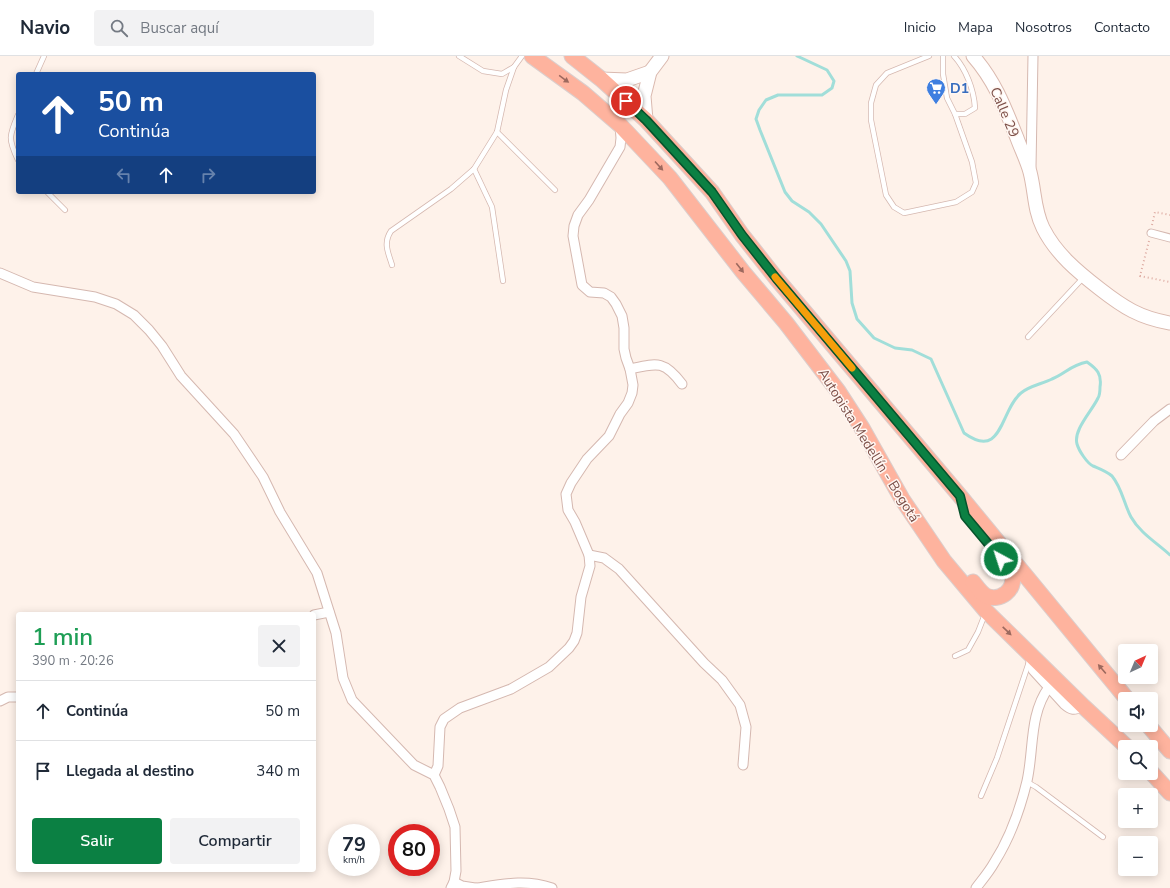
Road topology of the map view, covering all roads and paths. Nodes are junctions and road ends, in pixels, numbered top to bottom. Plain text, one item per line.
1 (44, 56) edge
2 (459, 56) edge
3 (522, 56) edge
4 (532, 56) edge
5 (572, 56) edge
6 (662, 56) edge
7 (929, 56) edge
8 (943, 56) edge
9 (954, 56) edge
10 (973, 56) edge
11 (1033, 56) edge
12 (514, 67) junction
13 (37, 72) edge
14 (650, 72) junction
15 (601, 79) junction
16 (955, 114) junction
17 (16, 119) edge
18 (646, 120) junction
19 (620, 125) junction
20 (497, 132) junction
21 (16, 156) edge
22 (474, 169) junction
23 (1030, 172) junction
24 (555, 190) dead end
25 (49, 194) edge
26 (65, 210) dead end
27 (1170, 215) edge
28 (1151, 233) junction
29 (1170, 238) edge
30 (392, 265) dead end
31 (0, 273) edge
32 (1084, 276) junction
33 (503, 281) dead end
34 (1170, 282) edge
35 (1169, 322) edge
36 (1028, 337) dead end
37 (630, 369) junction
38 (682, 384) dead end
39 (1170, 409) edge
40 (1122, 455) dead end
41 (960, 496) junction
42 (902, 499) junction
43 (589, 555) junction
44 (986, 611) junction
45 (329, 612) junction
46 (316, 615) edge
47 (1031, 655) junction
48 (955, 656) dead end
49 (1049, 687) junction
50 (1121, 692) edge
51 (16, 697) edge
52 (0, 700) edge
53 (1084, 707) junction
54 (1154, 732) edge
55 (1119, 740) edge
56 (1170, 751) edge
57 (743, 765) dead end
58 (434, 775) junction
59 (1158, 780) edge
60 (1027, 782) junction
61 (1170, 793) edge
62 (980, 796) dead end
63 (1104, 837) dead end
64 (452, 885) edge
65 (476, 888) edge
66 (552, 888) edge
67 (976, 888) edge

1 - 13 lane
2 - 12 lane
3 - 12 lane
4 -> 19 highway, Autopista Medellín - Bogotá
5 - 15 highway, Autopista Medellín - Bogotá
6 - 14 main road
7 - 16 lane
8 - 16 lane
9 - 16 lane
10 - 23 main road, Calle 29
11 - 23 street
12 - 20 lane
14 - 15 main road
14 - 18 main road
15 - 18 highway, Autopista Medellín - Bogotá
17 - 21 lane
18 - 41 highway, Autopista Medellín - Bogotá
19 - 37 street
19 -> 42 highway, Autopista Medellín - Bogotá
20 - 22 lane
20 - 24 lane
22 - 30 lane
22 - 33 lane
23 - 32 main road, Calle 29
25 - 26 lane
27 - 28 path
28 - 29 street
28 - 34 path
31 - 45 street
32 - 35 main road, Calle 29
32 - 36 lane
37 - 38 street
37 - 43 street
39 - 40 street
41 - 42 highway
50 -> 41 highway, Autopista Medellín - Bogotá
42 - 44 highway, Autopista Medellín - Bogotá
43 - 57 street
43 - 58 street
44 -> 47 highway, Autopista Medellín - Bogotá
44 - 48 lane
45 - 46 street
45 - 58 street
47 - 49 street
47 - 53 highway, Autopista Medellín - Bogotá
47 - 62 lane
49 - 53 street
49 - 60 street
51 - 52 street
53 - 55 highway, Autopista Medellín - Bogotá
54 - 56 highway
58 - 64 street
59 - 61 highway
60 - 63 lane
60 - 67 street
64 - 65 street
65 - 66 street

